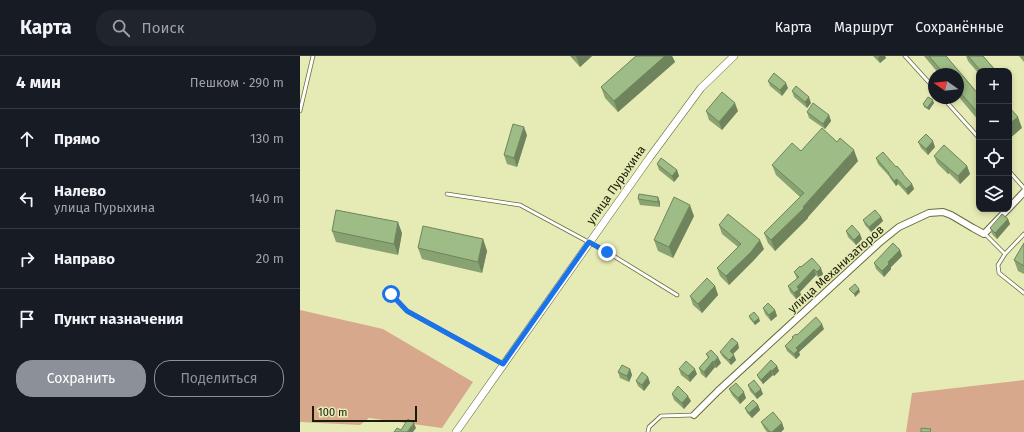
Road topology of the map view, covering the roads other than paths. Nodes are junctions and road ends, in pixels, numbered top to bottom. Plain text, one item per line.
1 (313, 56) edge
2 (734, 56) edge
3 (905, 56) edge
4 (928, 81) edge
5 (948, 104) edge
6 (300, 111) edge
7 (976, 135) edge
8 (1012, 174) edge
9 (1024, 188) edge
10 (1024, 192) edge
11 (447, 194) dead end
12 (1012, 204) edge
13 (1004, 212) edge
14 (984, 234) junction
15 (1024, 234) edge
16 (589, 242) junction
17 (1005, 254) junction
18 (1024, 293) edge
19 (391, 294) dead end
20 (677, 295) dead end
21 (503, 364) junction
22 (694, 415) joint
23 (456, 432) edge
24 (648, 432) edge

1 - 6 lane
2 - 16 street, улица Пурыхина
3 - 4 lane
5 - 7 lane
8 - 9 lane
10 - 12 street
11 - 16 lane
13 - 14 street
14 - 17 lane
14 - 22 street, улица Механизаторов
15 - 17 lane
16 - 20 lane
16 - 21 street, улица Пурыхина
17 - 18 lane
19 - 21 lane
21 - 23 street, улица Пурыхина
22 - 24 lane

